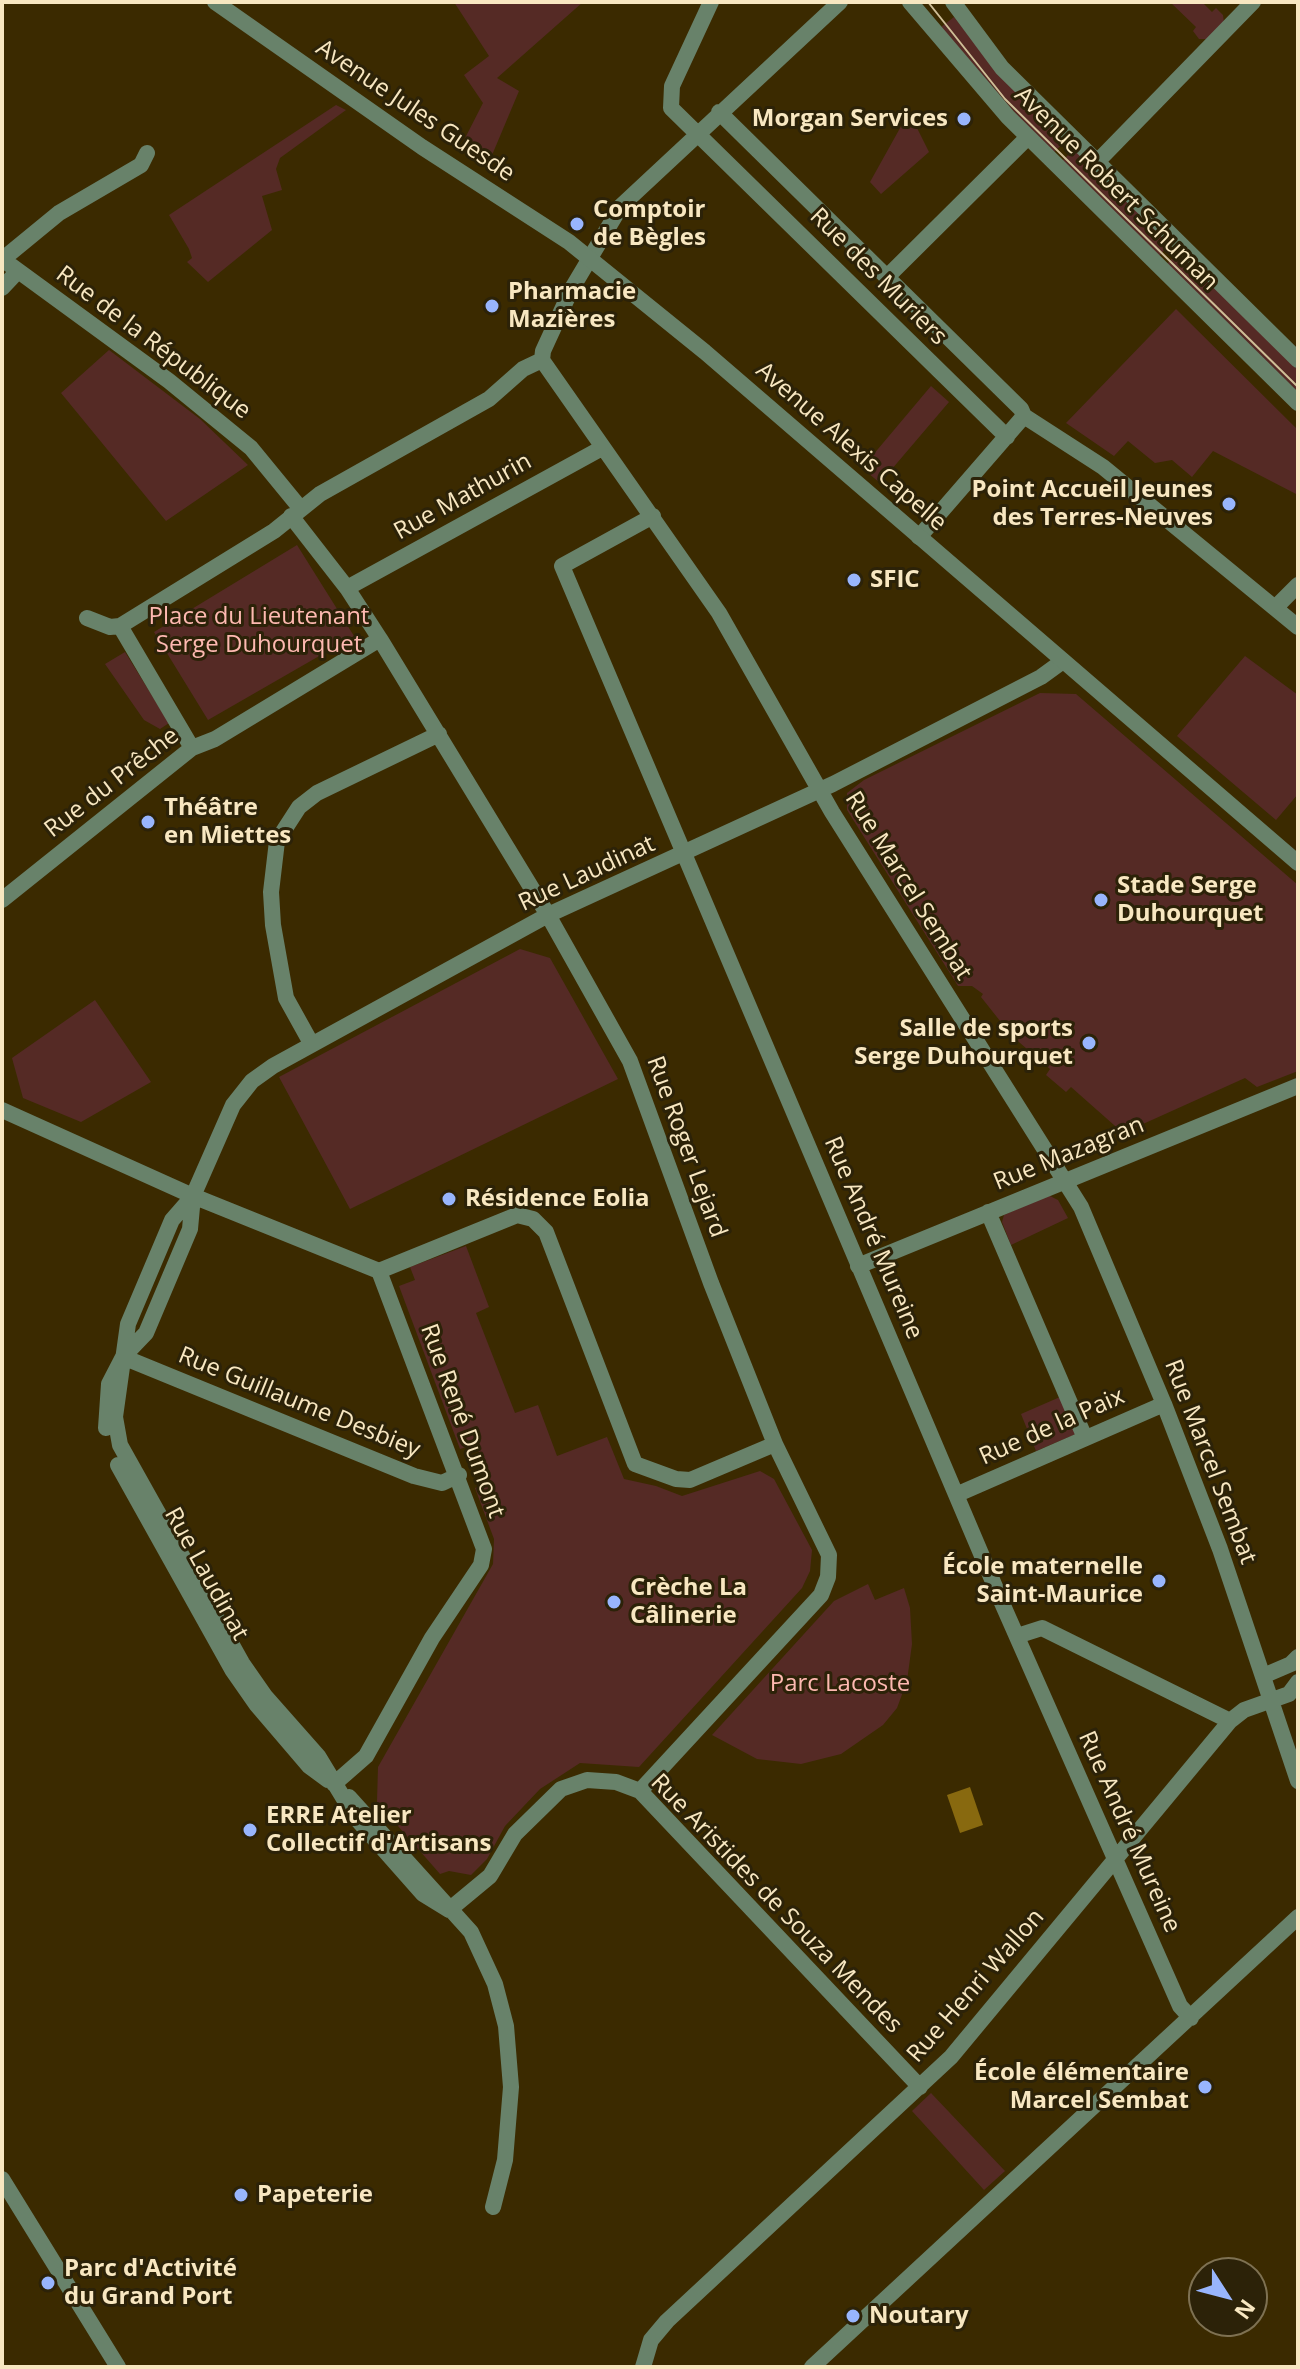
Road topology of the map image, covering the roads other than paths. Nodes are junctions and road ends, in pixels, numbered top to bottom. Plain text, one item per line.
1 (215, 2) edge
2 (711, 2) edge
3 (840, 2) edge
4 (910, 2) edge
5 (953, 2) edge
6 (1253, 2) edge
7 (719, 112) junction
8 (696, 134) junction
9 (1028, 137) junction
10 (147, 153) dead end
11 (1098, 161) junction
12 (589, 258) junction
13 (2, 259) edge
14 (18, 271) junction
15 (887, 277) junction
16 (2, 288) edge
17 (542, 360) junction
18 (1298, 360) edge
19 (1298, 403) edge
20 (1024, 416) junction
21 (1007, 437) junction
22 (602, 448) junction
23 (296, 512) junction
24 (653, 516) junction
25 (919, 537) junction
26 (1298, 585) edge
27 (347, 588) junction
28 (1275, 608) junction
29 (87, 618) dead end
30 (120, 626) junction
31 (1298, 627) edge
32 (380, 639) junction
33 (1063, 661) junction
34 (439, 734) junction
35 (192, 748) junction
36 (820, 790) junction
37 (684, 856) junction
38 (1298, 863) edge
39 (2, 900) edge
40 (548, 915) junction
41 (311, 1043) junction
42 (1298, 1086) edge
43 (2, 1110) edge
44 (1066, 1180) junction
45 (193, 1196) junction
46 (988, 1212) junction
47 (858, 1266) junction
48 (379, 1271) junction
49 (123, 1357) junction
50 (1164, 1404) junction
51 (1085, 1438) junction
52 (775, 1444) junction
53 (459, 1475) junction
54 (958, 1494) junction
55 (1017, 1636) junction
56 (1298, 1657) edge
57 (1263, 1676) junction
58 (1298, 1682) edge
59 (1270, 1700) junction
60 (1230, 1721) junction
61 (1298, 1781) edge
62 (334, 1784) junction
63 (640, 1791) junction
64 (1114, 1858) junction
65 (449, 1910) junction
66 (1298, 1917) edge
67 (1191, 2018) junction
68 (920, 2087) junction
69 (2, 2179) edge
70 (493, 2207) dead end
71 (118, 2367) edge
72 (643, 2367) edge
73 (812, 2367) edge

1 - 12 street, Avenue Jules Guesde
2 - 8 street, Rue des Muriers
3 - 7 street
4 - 9 street, Avenue Robert Schuman
5 - 11 street, Avenue Robert Schuman
6 - 11 street
7 - 8 street
7 - 15 street, Rue des Muriers
8 - 12 street
8 - 21 street, Rue des Muriers
9 - 15 street
9 - 19 street, Avenue Robert Schuman
10 - 13 street
11 - 18 street, Avenue Robert Schuman
12 - 17 street
12 - 25 street, Avenue Alexis Capelle
13 - 14 street, Rue de la République
14 - 16 street
14 - 23 street, Rue de la République
15 - 20 street, Rue des Muriers
17 - 22 street, Rue Marcel Sembat
17 - 23 street
20 - 21 street
20 - 28 street, Rue des Muriers
21 - 25 street
22 - 24 street, Rue Marcel Sembat
22 - 27 street, Rue Mathurin
23 - 27 street, Rue Roger Lejard
23 - 30 street
24 - 36 street, Rue Marcel Sembat
24 - 37 street, Rue André Mureine
25 - 33 street, Avenue Alexis Capelle
26 - 28 street
27 - 32 street, Rue Roger Lejard
28 - 31 street, Rue des Muriers
29 - 30 street
30 - 35 street
32 - 34 street, Rue Roger Lejard
32 - 35 street, Rue du Prêche
33 - 36 street, Rue Laudinat
33 - 38 street, Avenue Alexis Capelle
34 - 40 street, Rue Roger Lejard
34 - 41 street
35 - 39 street, Rue du Prêche
36 - 37 street, Rue Laudinat
36 - 44 street, Rue Marcel Sembat
37 - 40 street, Rue Laudinat
37 - 47 street, Rue André Mureine
40 - 41 street, Rue Laudinat
40 - 52 street, Rue Roger Lejard
41 - 45 street, Rue Laudinat
42 - 44 street, Rue Mazagran
43 - 45 street
44 - 46 street, Rue Mazagran
44 - 50 street, Rue Marcel Sembat
45 - 48 street
45 - 49 street, Rue Laudinat
46 - 47 street, Rue Mazagran
46 - 51 street
47 - 54 street, Rue André Mureine
48 - 52 street
48 - 53 street, Rue René Dumont
49 - 53 street, Rue Guillaume Desbiey
49 - 62 street, Rue Laudinat
50 - 51 street, Rue de la Paix
50 - 57 street, Rue Marcel Sembat
51 - 54 street, Rue de la Paix
52 - 63 street, Rue Roger Lejard
53 - 62 street, Rue René Dumont
54 - 55 street, Rue André Mureine
55 - 60 street
55 - 64 street, Rue André Mureine
56 - 57 street
57 - 59 street, Rue Marcel Sembat
58 - 59 street
59 - 60 street
59 - 61 street, Rue Marcel Sembat
60 - 64 street, Rue Henri Wallon
62 - 65 street, Rue Laudinat
63 - 65 street, Rue Aristides de Souza Mendes
63 - 68 street, Rue Aristides de Souza Mendes
64 - 67 street, Rue André Mureine
64 - 68 street, Rue Henri Wallon
65 - 70 street, Rue Laudinat
66 - 67 street
67 - 73 street
68 - 72 street, Rue Henri Wallon
69 - 71 street

